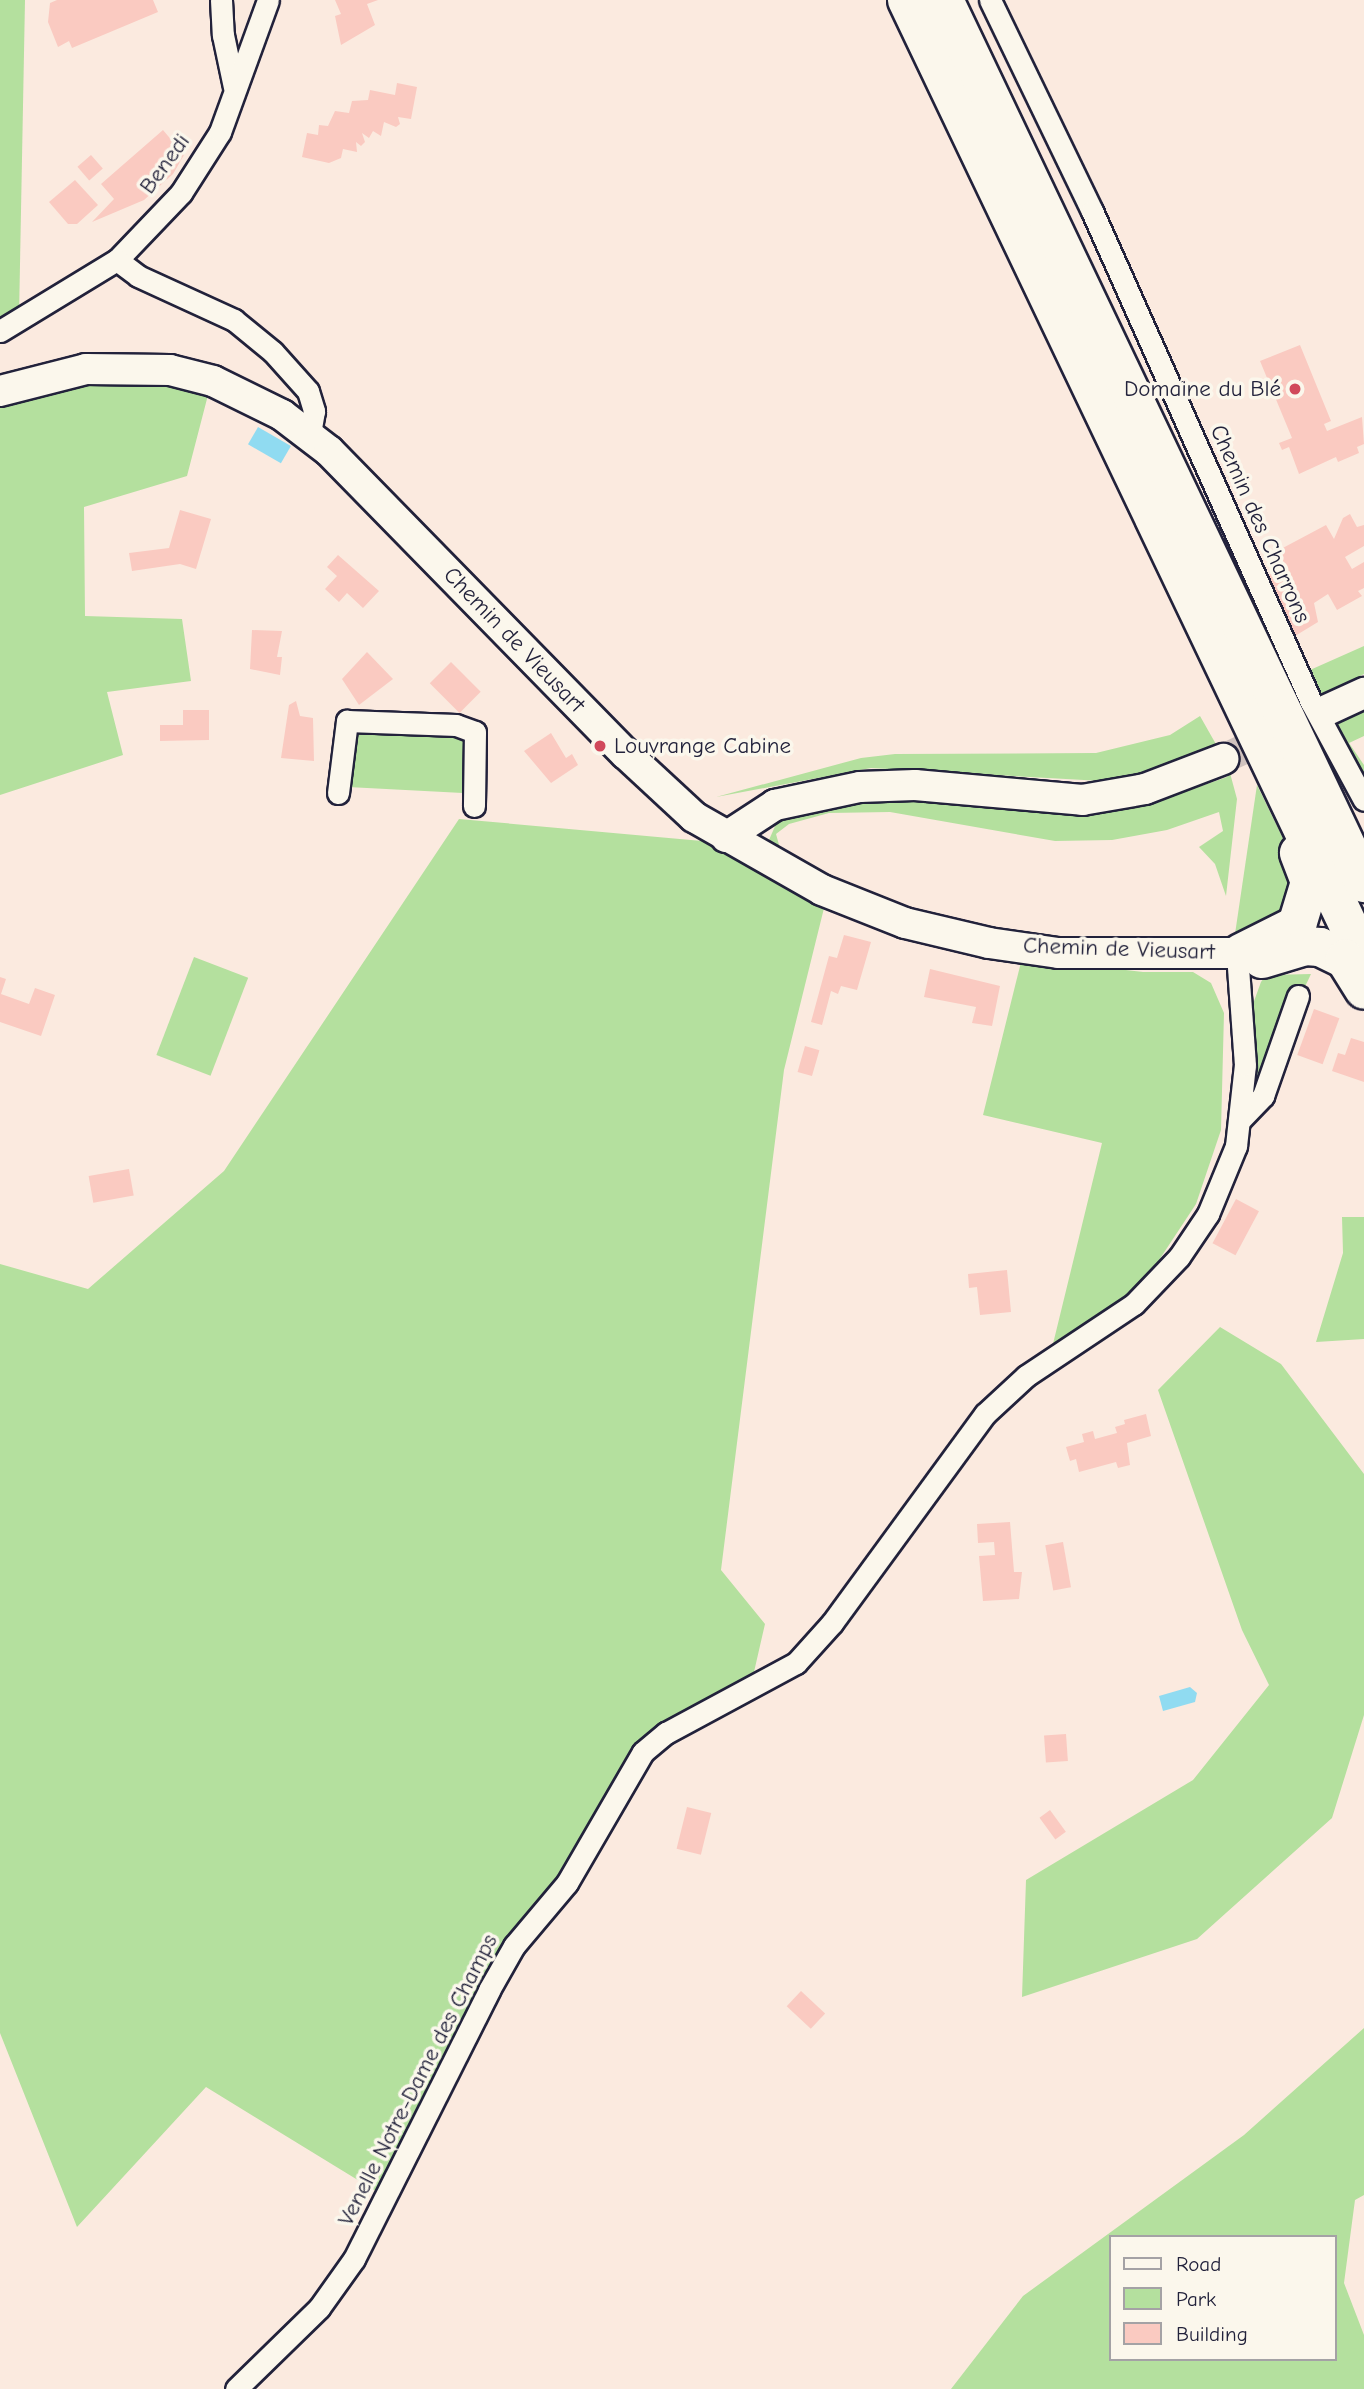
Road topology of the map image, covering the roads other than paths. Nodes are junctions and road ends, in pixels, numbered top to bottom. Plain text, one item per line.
1 (221, 0) edge
2 (268, 0) edge
3 (907, 0) edge
4 (944, 0) edge
5 (990, 0) edge
6 (234, 87) junction
7 (117, 260) junction
8 (0, 331) edge
9 (0, 391) edge
10 (310, 435) junction
11 (1364, 692) edge
12 (1327, 710) tunnel mouth
13 (1223, 760) tunnel mouth
14 (338, 793) dead end
15 (1364, 800) edge
16 (474, 806) dead end
17 (1293, 812) junction
18 (726, 837) junction
19 (1359, 862) edge
20 (1239, 953) junction
21 (1364, 958) edge
22 (1364, 989) edge
23 (1298, 996) dead end
24 (1238, 1122) junction
25 (236, 2389) edge

1 - 6 street, Benedi
2 - 6 street, Benedi
3 - 17 highway
4 - 19 highway
5 - 15 street, Chemin des Charrons
6 - 7 street, Benedi
7 - 8 street
7 - 10 street
9 - 10 street, Chemin de Vieusart
10 - 18 street, Chemin de Vieusart
11 - 12 street
13 - 18 street
14 - 16 street
17 - 20 highway
17 - 21 highway
18 - 20 street, Chemin de Vieusart
20 - 22 highway
20 - 24 street, Venelle Notre-Dame des Champs
23 - 24 street
24 - 25 street, Venelle Notre-Dame des Champs

